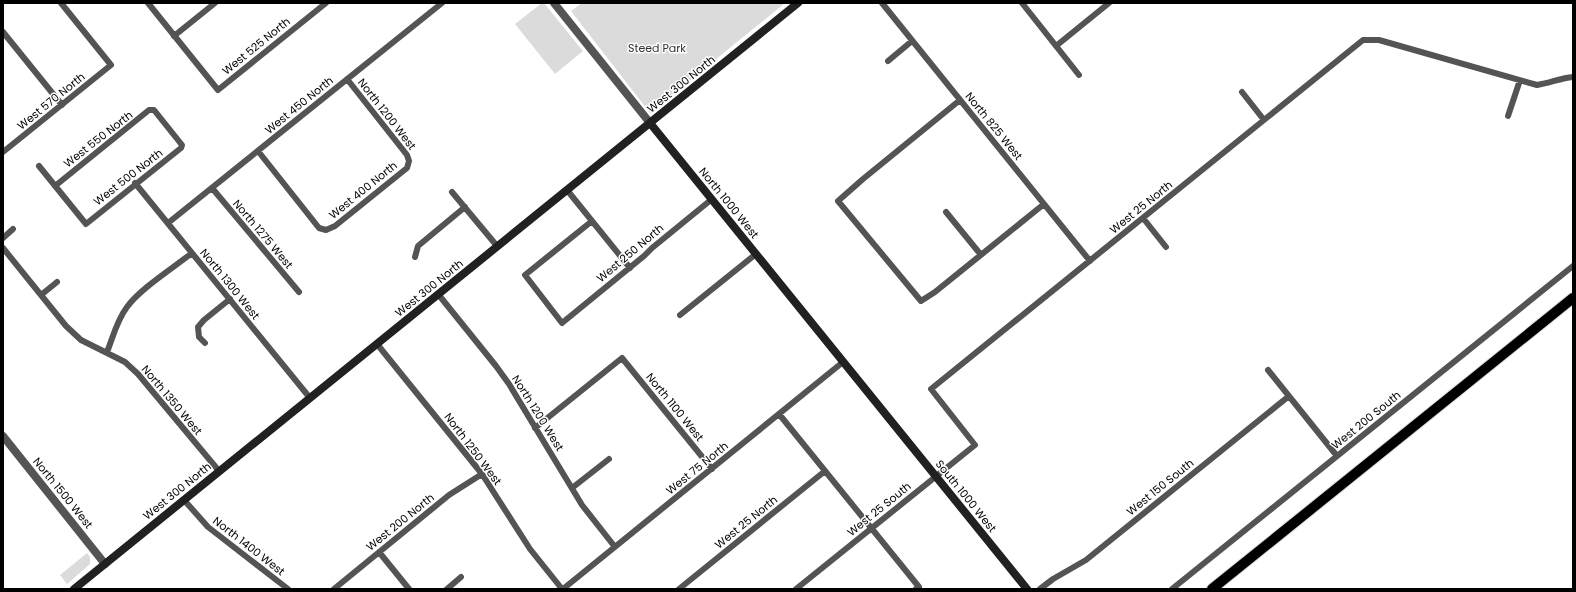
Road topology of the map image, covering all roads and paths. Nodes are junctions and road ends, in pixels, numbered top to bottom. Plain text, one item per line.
1 (61, 3) edge
2 (148, 3) edge
3 (216, 3) edge
4 (326, 3) edge
5 (442, 3) edge
6 (554, 3) edge
7 (798, 3) edge
8 (882, 3) edge
9 (1022, 3) edge
10 (1109, 3) edge
11 (3, 32) edge
12 (174, 36) junction
13 (912, 41) junction
14 (1056, 46) junction
15 (888, 61) dead end
16 (1079, 76) dead end
17 (1573, 77) edge
18 (347, 79) junction
19 (1520, 80) junction
20 (1242, 92) dead end
21 (960, 100) junction
22 (62, 105) junction
23 (1508, 116) dead end
24 (1264, 120) junction
25 (650, 123) junction
26 (182, 145) joint
27 (4, 148) edge
28 (258, 151) junction
29 (409, 161) joint
30 (39, 166) dead end
31 (135, 183) junction
32 (55, 186) junction
33 (212, 188) junction
34 (567, 190) junction
35 (452, 192) dead end
36 (712, 199) junction
37 (1044, 204) junction
38 (465, 207) junction
39 (946, 212) dead end
40 (1143, 218) junction
41 (592, 221) junction
42 (168, 224) junction
43 (13, 229) dead end
44 (3, 238) edge
45 (497, 246) junction
46 (1166, 247) dead end
47 (3, 248) edge
48 (192, 253) junction
49 (756, 254) junction
50 (981, 255) junction
51 (415, 256) dead end
52 (1090, 261) junction
53 (1573, 266) edge
54 (630, 268) junction
55 (57, 282) dead end
56 (299, 292) dead end
57 (438, 294) junction
58 (41, 295) junction
59 (1573, 298) edge
60 (230, 299) junction
61 (680, 315) dead end
62 (205, 343) dead end
63 (377, 344) junction
64 (107, 352) junction
65 (843, 362) junction
66 (1268, 370) dead end
67 (1289, 396) junction
68 (310, 398) junction
69 (779, 414) junction
70 (888, 417) joint
71 (535, 428) junction
72 (3, 436) edge
73 (975, 445) joint
74 (1337, 456) junction
75 (609, 459) dead end
76 (712, 469) junction
77 (825, 471) junction
78 (219, 472) junction
79 (482, 474) junction
80 (936, 476) junction
81 (572, 488) junction
82 (184, 500) junction
83 (872, 528) junction
84 (614, 547) junction
85 (379, 552) junction
86 (105, 564) junction
87 (461, 577) dead end
88 (917, 588) edge
89 (74, 589) edge
90 (288, 589) edge
91 (334, 589) edge
92 (409, 589) edge
93 (447, 589) edge
94 (562, 589) edge
95 (679, 589) edge
96 (796, 589) edge
97 (1027, 589) edge
98 (1040, 589) edge
99 (1172, 589) edge
100 (1212, 589) edge

1 - 22 street, West 570 North
2 - 12 street
3 - 12 street
4 - 12 street, West 525 North
5 - 18 street, West 450 North
6 - 25 street, North 1000 West
7 - 25 main road, West 300 North
8 - 13 street, North 825 West
9 - 14 street
10 - 14 street
11 - 22 street
13 - 15 street
13 - 21 street, North 825 West
14 - 16 street
17 - 19 street
18 - 28 street, West 450 North
18 - 29 street, North 1200 West
19 - 23 street
19 - 24 street, West 25 North
20 - 24 street
21 - 37 street, North 825 West
21 - 50 street
22 - 27 street, West 570 North
24 - 40 street, West 25 North
25 - 34 main road, West 300 North
25 - 36 main road, North 1000 West
26 - 31 street, West 500 North
26 - 32 street, West 550 North
28 - 29 street, West 400 North
28 - 33 street, West 450 North
30 - 32 street
31 - 32 street, West 500 North
31 - 42 street, North 1300 West
33 - 42 street, West 450 North
33 - 56 street, North 1275 West
34 - 41 street
34 - 45 main road, West 300 North
35 - 38 street
36 - 49 main road, North 1000 West
36 - 54 street, West 250 North
37 - 50 street
37 - 52 street, North 825 West
38 - 45 street
38 - 51 street
39 - 50 street
40 - 46 street
40 - 52 street, West 25 North
41 - 54 street
41 - 54 street, West 250 North
42 - 48 street, North 1300 West
43 - 44 street
45 - 57 main road, West 300 North
47 - 58 street, North 1350 West
48 - 60 street, North 1300 West
48 - 64 street
49 - 61 street
49 - 65 main road, North 1000 West
52 - 73 street, West 25 North
53 - 74 street, West 200 South
55 - 58 street
57 - 63 main road, West 300 North
57 - 71 street, North 1200 West
58 - 64 street, North 1350 West
59 - 100 main road
60 - 62 street
60 - 68 street, North 1300 West
63 - 68 main road, West 300 North
63 - 79 street, North 1250 West
64 - 78 street, North 1350 West
65 - 69 street, West 75 North
65 - 70 main road, North 1000 West
66 - 67 street
67 - 74 street
67 - 98 street, West 150 South
68 - 78 main road, West 300 North
69 - 76 street, West 75 North
69 - 77 street
70 - 80 main road, South 1000 West
71 - 76 street, North 1100 West
71 - 81 street, North 1200 West
72 - 86 street, North 1500 West
73 - 80 street, West 25 South
74 - 99 street, West 200 South
75 - 81 street
76 - 84 street, West 75 North
77 - 83 street
77 - 95 street, West 25 North
78 - 82 main road, West 300 North
79 - 85 street, West 200 North
79 - 94 street, North 1250 West
80 - 83 street, West 25 South
80 - 97 main road, South 1000 West
81 - 84 street, North 1200 West
82 - 86 main road, West 300 North
82 - 90 street, North 1400 West
83 - 88 street
83 - 96 street, West 25 South
84 - 94 street, West 75 North
85 - 91 street, West 200 North
85 - 92 street
86 - 89 main road, West 300 North
87 - 93 street

